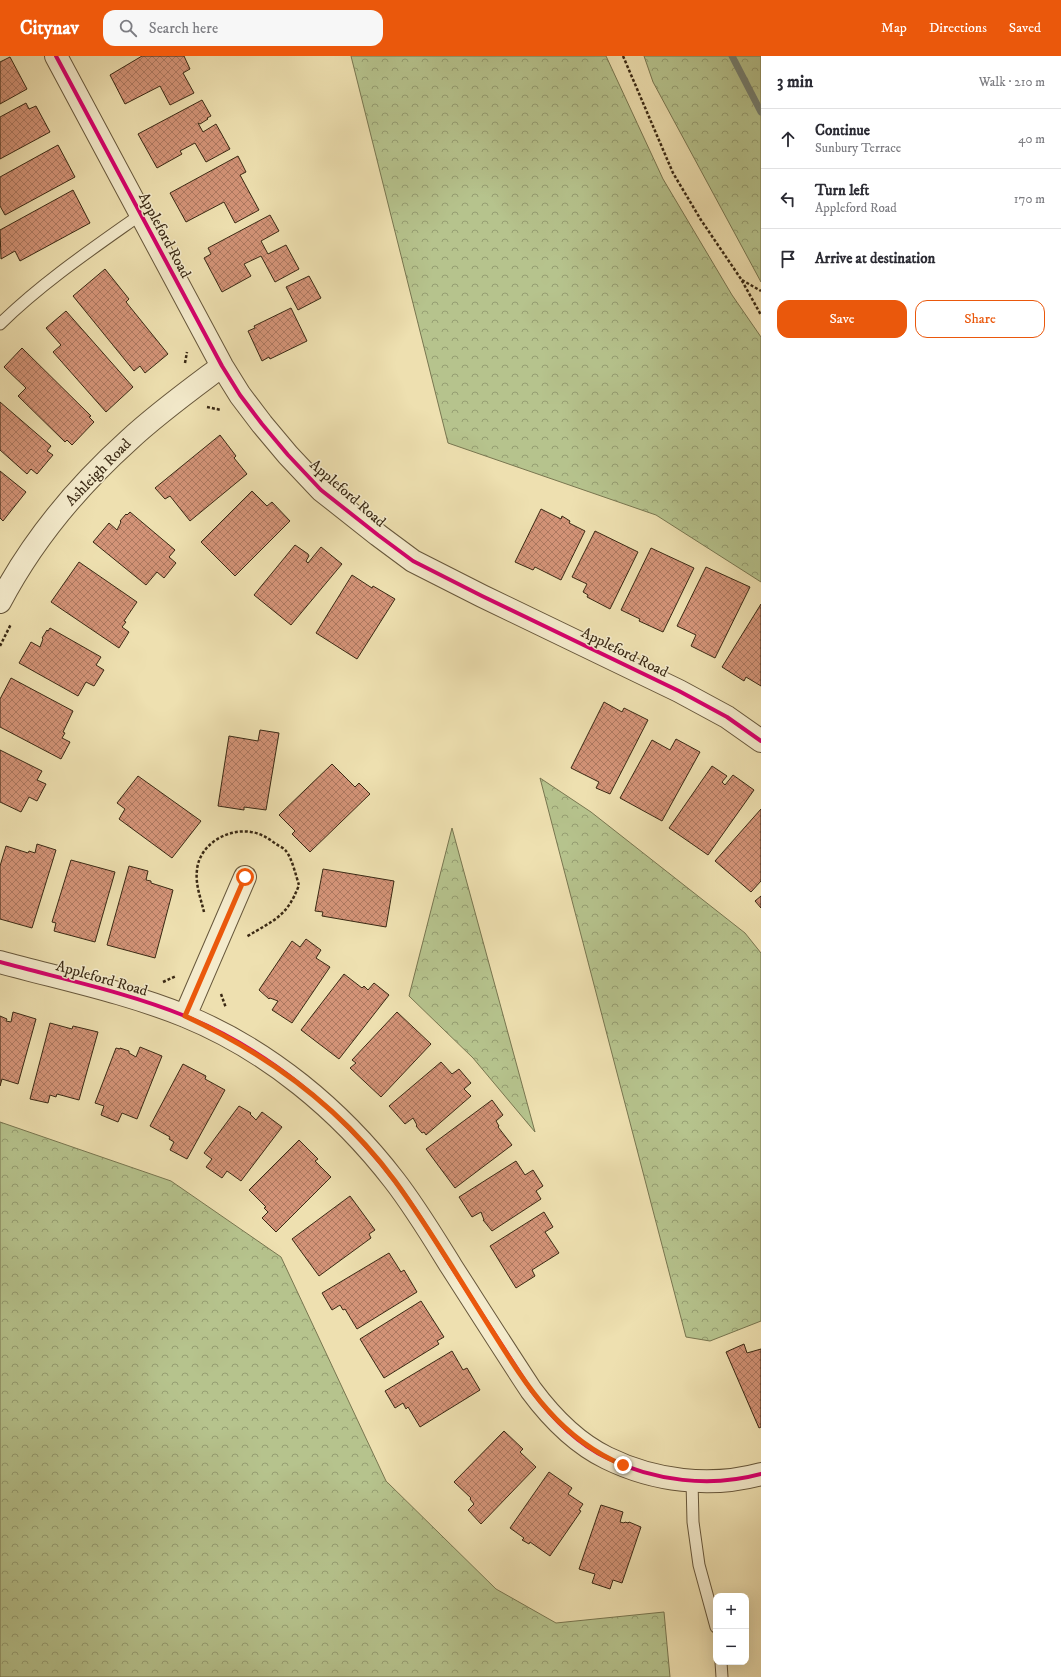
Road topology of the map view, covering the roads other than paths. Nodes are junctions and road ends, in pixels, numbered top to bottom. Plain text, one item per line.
1 (56, 56) edge
2 (140, 215) junction
3 (2, 318) edge
4 (222, 366) junction
5 (5, 600) edge
6 (761, 741) edge
7 (245, 877) dead end
8 (0, 962) edge
9 (185, 1016) junction
10 (761, 1474) edge
11 (692, 1481) junction
12 (713, 1616) edge
13 (721, 1665) edge
14 (722, 1677) edge

1 - 2 street, Appleford Road
2 - 3 lane
2 - 4 street, Appleford Road
4 - 5 street, Ashleigh Road
4 - 6 street, Appleford Road
7 - 9 street
8 - 9 street, Appleford Road
9 - 11 street, Appleford Road
10 - 11 street, Appleford Road
11 - 12 lane
13 - 14 lane

